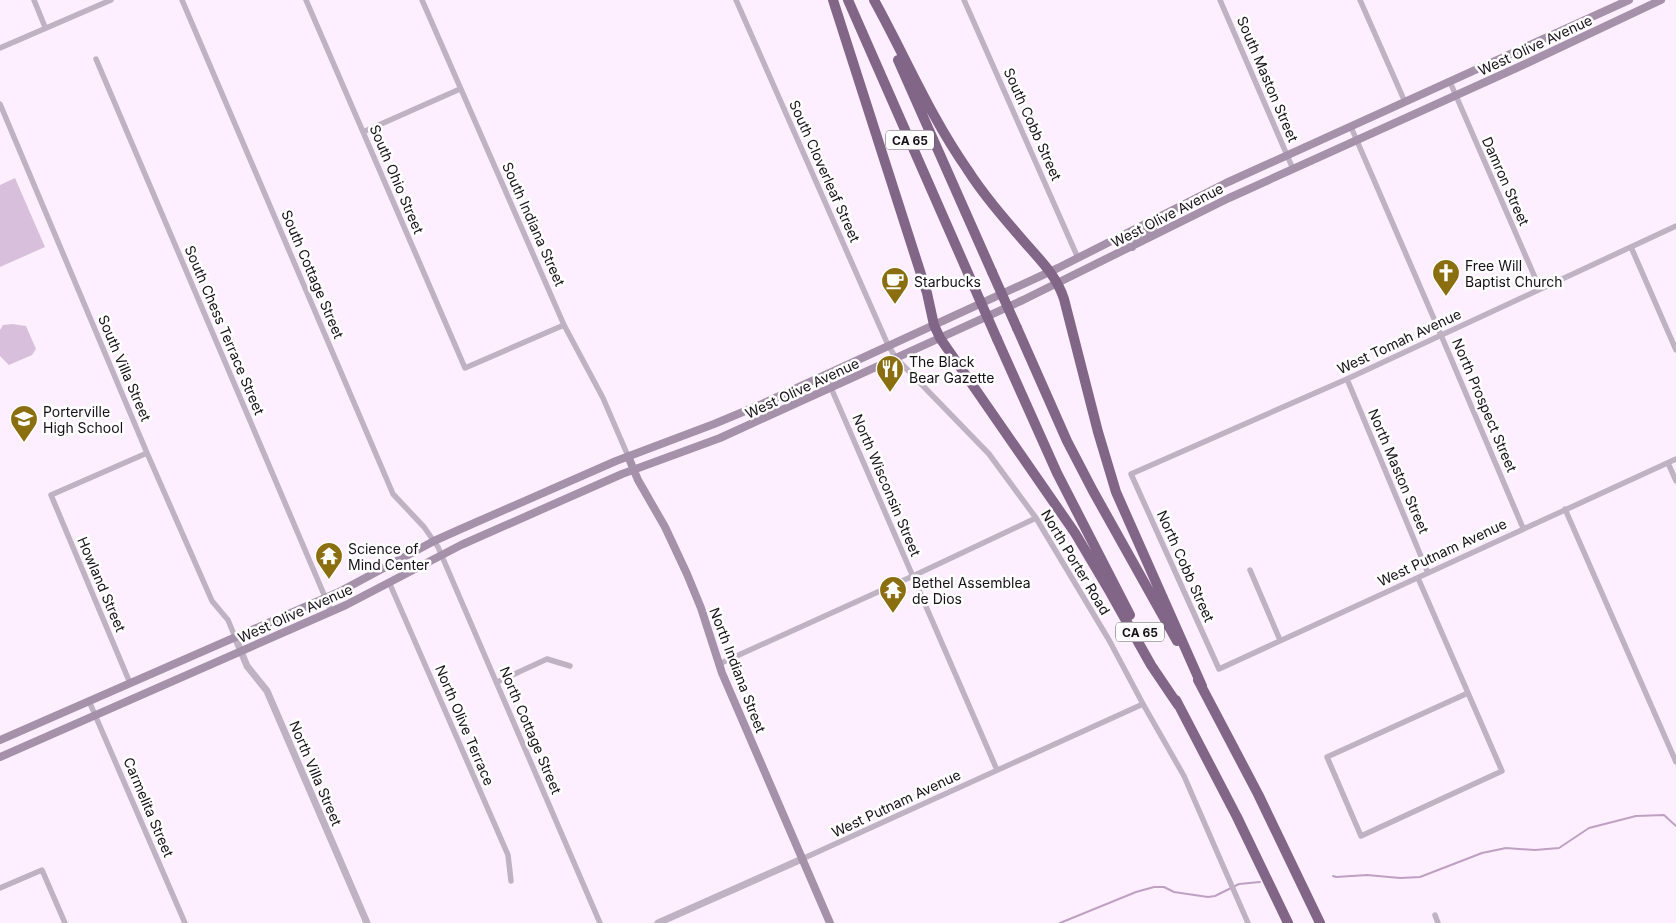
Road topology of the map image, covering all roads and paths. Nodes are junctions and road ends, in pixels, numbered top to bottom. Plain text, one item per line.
1 (34, 0) edge
2 (111, 0) edge
3 (182, 0) edge
4 (306, 0) edge
5 (422, 0) edge
6 (736, 0) edge
7 (833, 0) edge
8 (848, 0) edge
9 (873, 0) edge
10 (964, 0) edge
11 (1220, 0) edge
12 (1360, 0) edge
13 (1629, 0) edge
14 (1661, 0) edge
15 (45, 28) junction
16 (0, 48) edge
17 (96, 59) dead end
18 (1450, 82) junction
19 (460, 89) junction
20 (1456, 95) junction
21 (1405, 102) junction
22 (0, 104) edge
23 (1351, 127) junction
24 (363, 132) junction
25 (1356, 140) junction
26 (1287, 156) junction
27 (1293, 169) junction
28 (1157, 218) junction
29 (1676, 226) edge
30 (1132, 247) junction
31 (1631, 247) junction
32 (1078, 258) junction
33 (1051, 272) junction
34 (1058, 284) junction
35 (1540, 289) junction
36 (564, 324) junction
37 (934, 324) junction
38 (1441, 335) junction
39 (940, 338) junction
40 (1676, 350) edge
41 (892, 352) junction
42 (825, 374) junction
43 (1347, 379) junction
44 (831, 388) junction
45 (147, 453) junction
46 (628, 456) junction
47 (1676, 460) edge
48 (1668, 463) junction
49 (634, 470) junction
50 (1131, 474) joint
51 (1676, 481) edge
52 (1564, 509) junction
53 (1036, 518) junction
54 (1523, 528) junction
55 (438, 548) junction
56 (1250, 570) dead end
57 (1428, 573) junction
58 (913, 576) junction
59 (1418, 578) junction
60 (389, 582) junction
61 (325, 598) junction
62 (331, 611) junction
63 (235, 637) junction
64 (1280, 640) junction
65 (241, 651) junction
66 (719, 664) junction
67 (570, 666) dead end
68 (1219, 668) joint
69 (497, 682) junction
70 (130, 683) junction
71 (1202, 686) junction
72 (1468, 693) junction
73 (89, 701) junction
74 (1143, 704) junction
75 (1178, 704) junction
76 (95, 714) junction
77 (0, 740) edge
78 (0, 757) edge
79 (1676, 762) edge
80 (997, 770) junction
81 (802, 859) junction
82 (511, 881) dead end
83 (0, 888) edge
84 (1435, 915) dead end
85 (66, 923) edge
86 (185, 923) edge
87 (367, 923) edge
88 (600, 923) edge
89 (658, 923) edge
90 (830, 923) edge
91 (1248, 923) edge
92 (1288, 923) edge
93 (1320, 923) edge
94 (1438, 923) edge

1 - 15 street
2 - 15 street
3 - 55 street, South Cottage Street
4 - 24 street, South Ohio Street
5 - 19 street, South Indiana Street
6 - 41 street, South Cloverleaf Street
7 - 37 highway
8 - 75 highway, CA 65, bridge
9 - 33 highway
9 - 71 highway, CA 65, bridge
10 - 32 street, South Cobb Street
11 - 26 street, South Maston Street
12 - 21 street
13 - 18 main road, West Olive Avenue
14 - 20 main road, West Olive Avenue
15 - 16 street
17 - 61 street, South Chess Terrace Street
18 - 20 street, Damron Street
18 - 21 main road, West Olive Avenue
19 - 24 street
19 - 36 street, South Indiana Street
20 - 25 main road, West Olive Avenue
20 - 35 street, Damron Street
21 - 23 main road, West Olive Avenue
22 - 45 street, South Villa Street
23 - 25 street, North Prospect Street
23 - 26 main road, West Olive Avenue
24 - 36 street, South Ohio Street
25 - 27 main road, West Olive Avenue
25 - 38 street, North Prospect Street
26 - 27 street, South Maston Street
26 - 28 main road, West Olive Avenue
27 - 30 main road, West Olive Avenue
28 - 30 main road
28 - 32 main road, West Olive Avenue
29 - 31 street, West Tomah Avenue
30 - 34 main road, West Olive Avenue
31 - 35 street, West Tomah Avenue
31 - 40 street
32 - 33 main road, West Olive Avenue
33 - 34 highway
33 - 37 main road, West Olive Avenue
34 - 39 main road, West Olive Avenue
34 - 71 highway
35 - 38 street, West Tomah Avenue
36 - 46 street, South Indiana Street
37 - 39 highway
37 - 41 main road, West Olive Avenue
38 - 43 street, West Tomah Avenue
38 - 54 street, North Prospect Street
39 - 41 main road, West Olive Avenue
39 - 75 highway
41 - 42 main road, West Olive Avenue
41 - 44 main road, West Olive Avenue
41 - 53 street, North Porter Road
42 - 44 street, North Wisconsin Street
42 - 46 main road, West Olive Avenue
43 - 50 street, West Tomah Avenue
43 - 57 street, North Maston Street
44 - 49 main road, West Olive Avenue
44 - 58 street, North Wisconsin Street
45 - 63 street, South Villa Street
45 - 70 street, Howland Street
46 - 49 main road, North Indiana Street
46 - 55 main road, West Olive Avenue
47 - 48 street, West Putnam Avenue
48 - 51 street
48 - 52 street, West Putnam Avenue
49 - 55 main road, West Olive Avenue
49 - 66 main road, North Indiana Street
50 - 68 street, North Cobb Street
52 - 54 street, West Putnam Avenue
52 - 79 street
53 - 58 street
53 - 74 street, North Porter Road
54 - 57 street, West Putnam Avenue
55 - 60 main road, West Olive Avenue
55 - 61 main road, West Olive Avenue
55 - 69 street, North Cottage Street
56 - 64 street
57 - 59 street, West Putnam Avenue
58 - 66 street
58 - 80 street, North Wisconsin Street
59 - 64 street, West Putnam Avenue
59 - 72 street
60 - 62 main road, West Olive Avenue
60 - 82 street, North Olive Terrace
61 - 62 street, South Chess Terrace Street
61 - 63 main road, West Olive Avenue
62 - 65 main road, West Olive Avenue
63 - 65 street, North Villa Street
63 - 70 main road, West Olive Avenue
64 - 68 street, West Putnam Avenue
65 - 76 main road, West Olive Avenue
65 - 87 street, North Villa Street
66 - 81 main road, North Indiana Street
67 - 69 street
69 - 88 street, North Cottage Street
70 - 73 main road, West Olive Avenue
71 - 93 highway, CA 65
72 - 72 street
73 - 76 street, Carmelita Street
73 - 77 main road, West Olive Avenue
74 - 80 street, West Putnam Avenue
74 - 91 street, North Porter Road
75 - 92 highway, CA 65
76 - 78 main road, West Olive Avenue
76 - 86 street, Carmelita Street
80 - 81 street, West Putnam Avenue
81 - 89 street, West Putnam Avenue
81 - 90 main road, North Indiana Street
83 - 85 street
84 - 94 street

